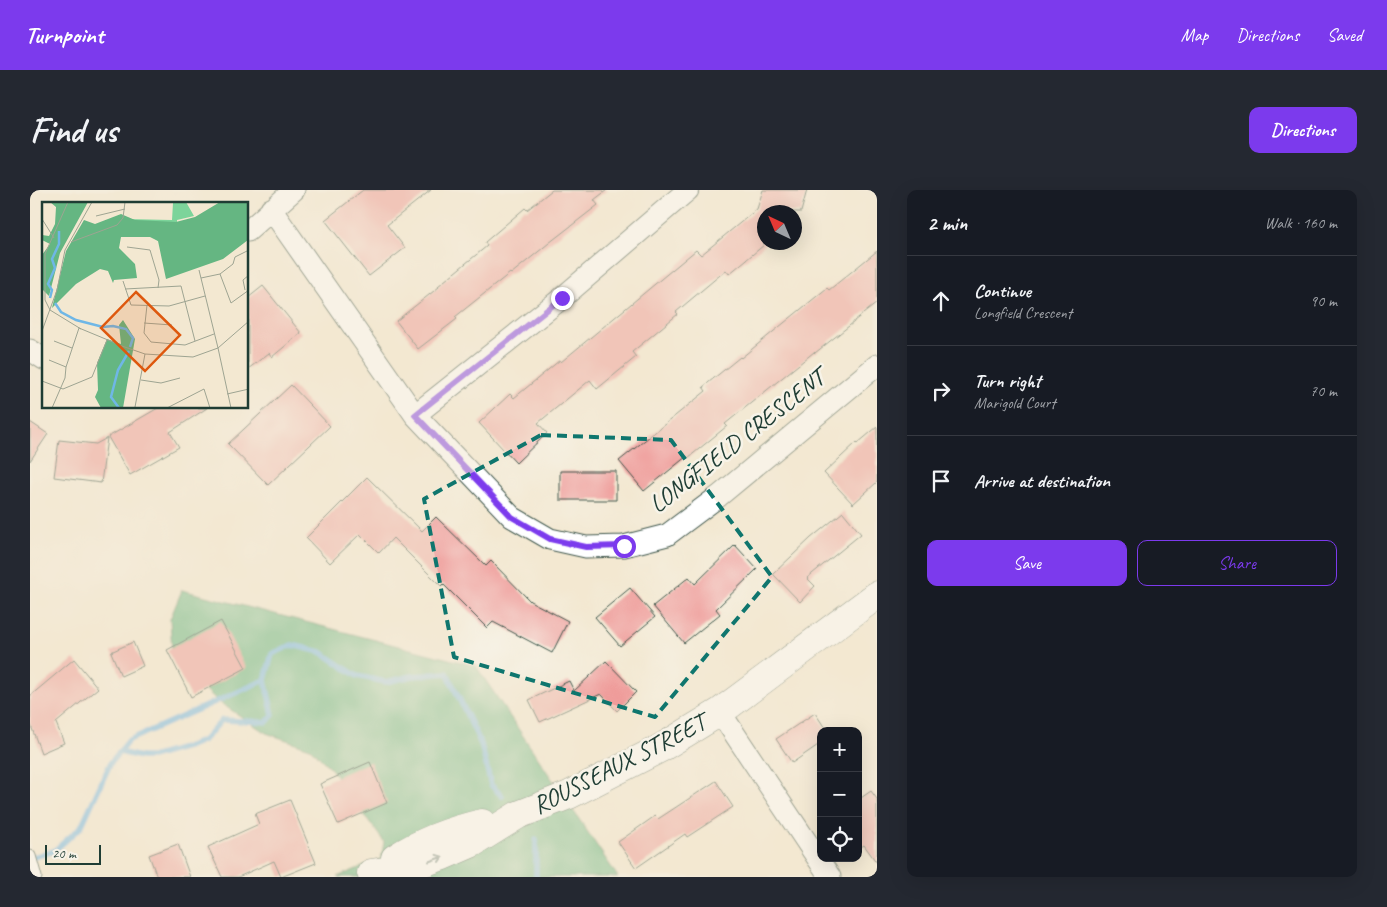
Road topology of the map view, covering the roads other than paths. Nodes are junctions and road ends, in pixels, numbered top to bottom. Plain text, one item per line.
1 (294, 190) edge
2 (688, 190) edge
3 (271, 210) junction
4 (249, 230) edge
5 (30, 350) edge
6 (42, 358) edge
7 (877, 365) edge
8 (415, 415) junction
9 (877, 595) edge
10 (720, 712) junction
11 (30, 856) edge
12 (35, 874) edge
13 (366, 875) edge
14 (830, 877) edge

1 - 3 street
2 - 8 street
3 - 4 street
3 - 8 street, LONGFIELD CRESCENT
5 - 6 street
7 - 8 street, LONGFIELD CRESCENT
9 - 10 main road, ROUSSEAUX STREET
10 - 13 main road, ROUSSEAUX STREET
10 - 14 street
11 - 12 lane

